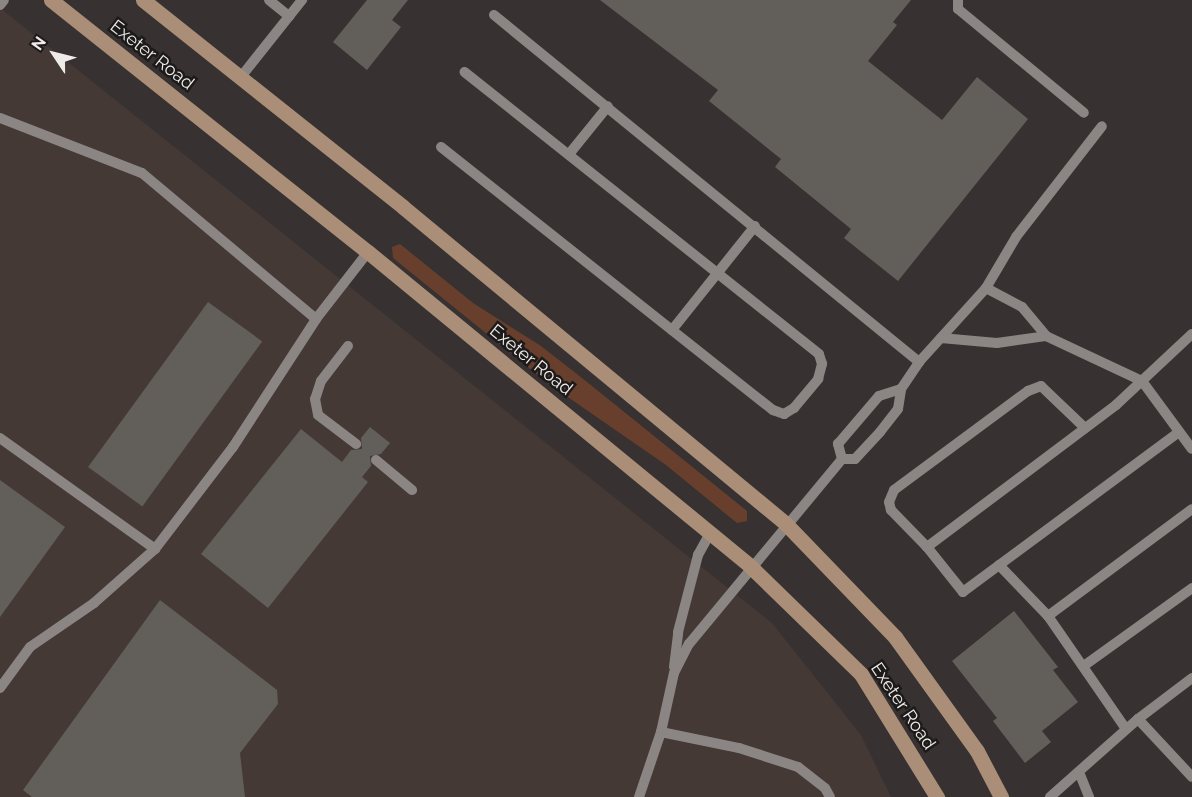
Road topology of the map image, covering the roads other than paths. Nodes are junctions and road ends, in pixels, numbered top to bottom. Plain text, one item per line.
1 (4, 0) edge
2 (51, 0) edge
3 (143, 0) edge
4 (269, 0) edge
5 (302, 0) edge
6 (958, 0) edge
7 (0, 5) edge
8 (494, 15) dead end
9 (290, 16) junction
10 (465, 72) dead end
11 (240, 78) junction
12 (608, 106) junction
13 (1084, 112) dead end
14 (0, 118) edge
15 (1102, 126) dead end
16 (441, 147) dead end
17 (570, 153) junction
18 (755, 226) junction
19 (368, 252) junction
20 (718, 272) junction
21 (986, 288) junction
22 (316, 319) junction
23 (672, 330) junction
24 (1192, 334) edge
25 (1046, 336) junction
26 (941, 338) junction
27 (348, 346) dead end
28 (919, 362) junction
29 (1142, 381) junction
30 (901, 389) junction
31 (1086, 428) junction
32 (1179, 432) junction
33 (0, 438) edge
34 (356, 444) dead end
35 (1192, 449) edge
36 (842, 459) junction
37 (376, 460) dead end
38 (412, 490) dead end
39 (1192, 509) edge
40 (786, 524) junction
41 (711, 532) junction
42 (927, 547) junction
43 (155, 549) junction
44 (999, 565) junction
45 (751, 567) junction
46 (1192, 588) edge
47 (1048, 616) junction
48 (1085, 665) junction
49 (674, 673) junction
50 (1192, 678) edge
51 (0, 688) edge
52 (1138, 718) junction
53 (1126, 729) junction
54 (662, 732) junction
55 (1079, 772) junction
56 (1192, 777) edge
57 (639, 797) edge
58 (830, 797) edge
59 (938, 797) edge
60 (1001, 797) edge
61 (1050, 797) edge
62 (1089, 797) edge

1 - 7 lane
2 - 19 street, Exeter Road
3 - 11 street, Exeter Road
4 - 9 lane
5 - 9 lane
6 - 13 lane
8 - 12 lane
9 - 11 lane
10 - 17 lane
11 - 40 street, Exeter Road
12 - 17 lane
12 - 18 lane
14 - 22 lane
15 - 21 lane
16 - 23 lane
17 - 20 lane
18 - 20 lane
18 - 28 lane
19 - 22 lane
19 - 41 street, Exeter Road
20 - 23 lane
20 - 23 lane
21 - 25 lane
21 - 26 lane
22 - 43 lane
24 - 29 lane
25 - 26 lane
25 - 29 lane
26 - 28 lane
27 - 34 lane
28 - 30 lane
29 - 31 lane
29 - 32 lane
30 - 36 lane
30 - 36 lane
31 - 42 lane
31 - 42 lane
32 - 35 lane
32 - 44 lane
33 - 43 lane
36 - 40 lane
37 - 38 lane
39 - 47 lane
40 - 45 lane
40 - 60 street, Exeter Road
41 - 45 street, Exeter Road
41 - 49 lane
42 - 44 lane
43 - 51 lane
44 - 47 lane
45 - 49 lane
45 - 59 street, Exeter Road
46 - 48 lane
47 - 48 lane
48 - 53 lane
49 - 54 lane
50 - 52 lane
52 - 53 lane
52 - 56 lane
53 - 55 lane
54 - 57 lane
54 - 58 lane
55 - 61 lane
55 - 62 lane

